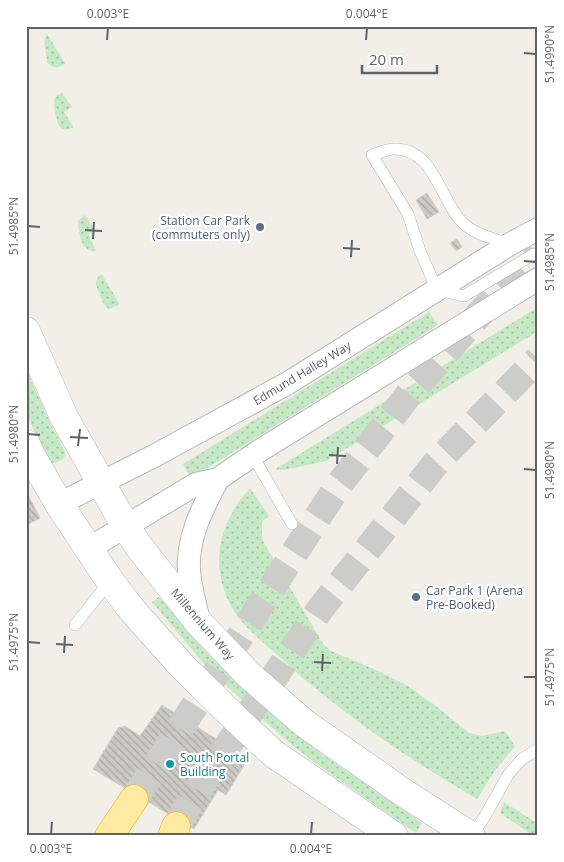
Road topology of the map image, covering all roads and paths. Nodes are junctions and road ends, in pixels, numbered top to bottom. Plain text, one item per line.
1 (538, 229) edge
2 (510, 244) junction
3 (538, 254) edge
4 (538, 279) edge
5 (437, 290) junction
6 (26, 331) edge
7 (26, 444) edge
8 (253, 456) junction
9 (218, 478) junction
10 (100, 483) junction
11 (59, 504) junction
12 (292, 524) dead end
13 (126, 527) junction
14 (88, 549) junction
15 (110, 581) junction
16 (199, 623) junction
17 (75, 625) dead end
18 (538, 750) edge
19 (134, 799) tunnel mouth
20 (109, 836) edge
21 (394, 836) edge
22 (472, 836) edge

1 - 2 street, Edmund Halley Way
2 - 5 street, Edmund Halley Way
2 - 5 lane
3 - 5 lane
4 - 8 street
5 - 10 street, Edmund Halley Way
6 - 10 street, Millennium Way
7 - 11 street
8 - 9 street
8 - 12 lane
9 - 13 street
9 - 16 street
10 - 11 street, Edmund Halley Way
10 - 13 street, Millennium Way
11 - 14 street
13 - 14 street
13 - 16 street, Millennium Way
14 - 15 street
15 - 17 lane
15 - 21 street
16 - 22 street, Millennium Way
18 - 22 lane
19 - 20 highway

